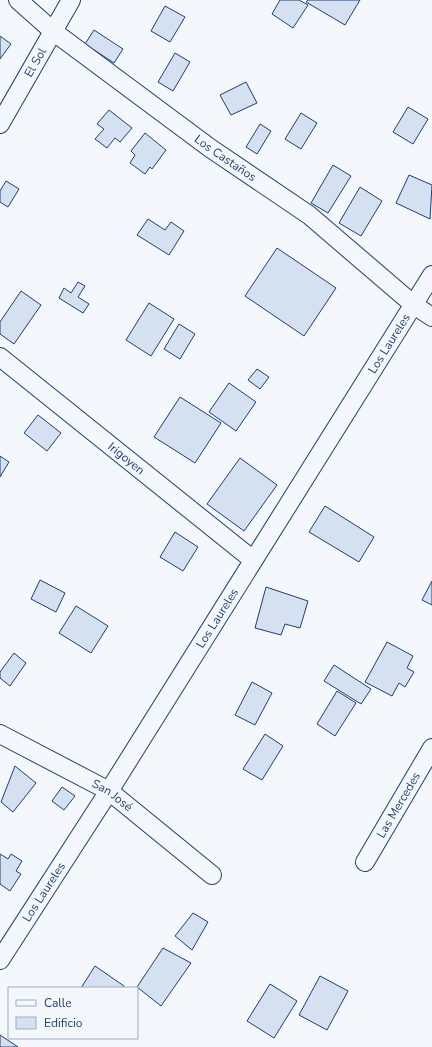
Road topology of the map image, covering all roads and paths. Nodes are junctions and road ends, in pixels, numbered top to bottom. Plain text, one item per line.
1 (18, 0) edge
2 (71, 0) edge
3 (54, 32) junction
4 (0, 124) edge
5 (432, 275) edge
6 (414, 305) junction
7 (432, 317) edge
8 (0, 357) edge
9 (253, 560) junction
10 (0, 734) edge
11 (432, 748) edge
12 (109, 791) junction
13 (365, 862) dead end
14 (212, 875) dead end
15 (0, 960) edge

1 - 3 street, Los Castaños
2 - 3 street, El Sol
3 - 4 street, El Sol
3 - 6 street, Los Castaños
5 - 6 street, Los Laureles
6 - 7 street, Los Castaños
6 - 9 street, Los Laureles
8 - 9 street, Irigoyen
9 - 12 street, Los Laureles
10 - 12 street, San José
11 - 13 street, Las Mercedes
12 - 14 street, San José
12 - 15 street, Los Laureles

